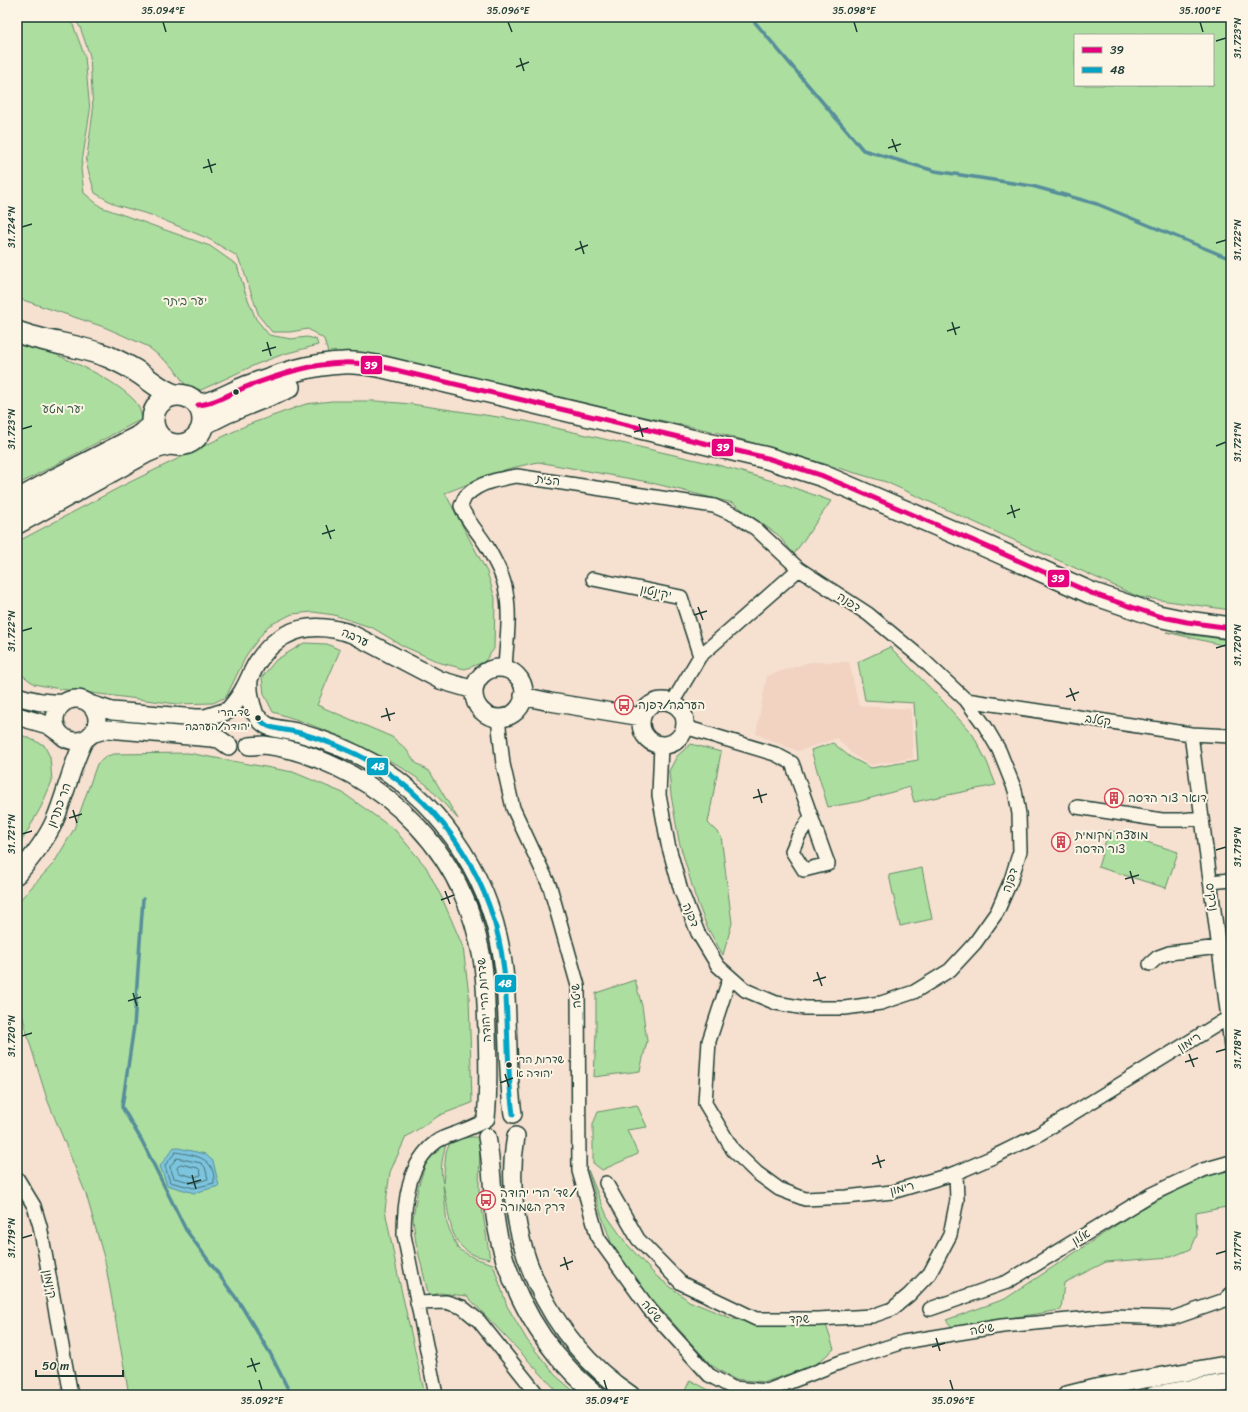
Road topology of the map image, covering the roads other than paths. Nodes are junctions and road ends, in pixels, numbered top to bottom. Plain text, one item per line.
1 (17, 332) edge
2 (84, 348) junction
3 (487, 391) junction
4 (175, 395) junction
5 (198, 404) junction
6 (155, 417) junction
7 (203, 424) junction
8 (169, 444) junction
9 (17, 501) edge
10 (17, 523) edge
11 (799, 569) junction
12 (593, 579) dead end
13 (1231, 628) edge
14 (700, 656) junction
15 (505, 669) junction
16 (249, 678) junction
17 (474, 690) junction
18 (17, 696) edge
19 (524, 696) junction
20 (966, 700) junction
21 (672, 702) junction
22 (63, 703) junction
23 (90, 704) junction
24 (228, 710) junction
25 (256, 715) junction
26 (17, 716) edge
27 (642, 717) junction
28 (498, 718) junction
29 (685, 727) junction
30 (1191, 734) junction
31 (62, 736) junction
32 (88, 736) junction
33 (1231, 736) edge
34 (661, 745) junction
35 (229, 746) junction
36 (249, 746) junction
37 (71, 773) junction
38 (1077, 806) dead end
39 (811, 817) dead end
40 (1202, 818) junction
41 (17, 875) edge
42 (1231, 880) edge
43 (1210, 882) junction
44 (1219, 947) junction
45 (1150, 964) dead end
46 (730, 977) junction
47 (1230, 1018) edge
48 (1231, 1048) edge
49 (513, 1114) junction
50 (486, 1128) junction
51 (516, 1136) junction
52 (1231, 1162) edge
53 (956, 1173) junction
54 (17, 1178) edge
55 (606, 1183) dead end
56 (1231, 1294) edge
57 (417, 1303) junction
58 (930, 1309) dead end
59 (1231, 1364) edge
60 (1231, 1382) edge
61 (71, 1395) edge
62 (436, 1395) edge
63 (538, 1395) edge
64 (597, 1395) edge
65 (631, 1395) edge
66 (1067, 1395) edge
67 (1154, 1395) edge

1 - 2 main road
2 - 4 main road
2 - 6 main road
3 - 5 main road
3 - 7 main road
3 - 13 main road
4 - 5 main road
4 - 6 main road
5 - 7 main road
6 - 8 main road
6 - 9 main road
7 - 8 main road
8 - 10 main road
11 - 14 street
11 - 15 street, הזית
11 - 20 street, דפנה
12 - 14 street, יקינטון
14 - 21 street
15 - 17 street
15 - 19 street
16 - 17 street, ערבה
16 - 24 street, ערבה
16 - 25 street
17 - 28 street
18 - 22 street
19 - 27 street
19 - 28 street
20 - 30 street, קטלב
20 - 46 street, דפנה
21 - 27 street
21 - 29 street
22 - 23 street
22 - 31 street
23 - 24 street
23 - 32 street
24 - 25 street
24 - 35 street
25 - 36 street
25 - 49 street, שדרות הרי יהודה
26 - 31 street
27 - 34 street
28 - 56 street, שיטה
29 - 34 street
29 - 39 street
30 - 33 street, קטלב
30 - 40 street, נרקיס
31 - 32 street
31 - 37 street, הר כתרון
32 - 35 street
32 - 37 street, הר כתרון
34 - 46 street, דפנה
35 - 36 street
36 - 50 street, שדרות הרי יהודה
37 - 41 street, הר כתרון
38 - 40 street
40 - 43 street, נרקיס
42 - 43 street
43 - 44 street, נרקיס
44 - 45 street
44 - 47 street, נרקיס
46 - 53 street, רימון
47 - 48 street, נרקיס
47 - 53 street, רימון
49 - 50 street
49 - 51 street
50 - 51 street
50 - 57 street
50 - 64 street, שדרות הרי יהודה
51 - 65 street
52 - 58 street, אלון
53 - 55 street, שקד
54 - 61 street, קינמון
57 - 62 street
57 - 63 street
59 - 66 street
60 - 67 street

